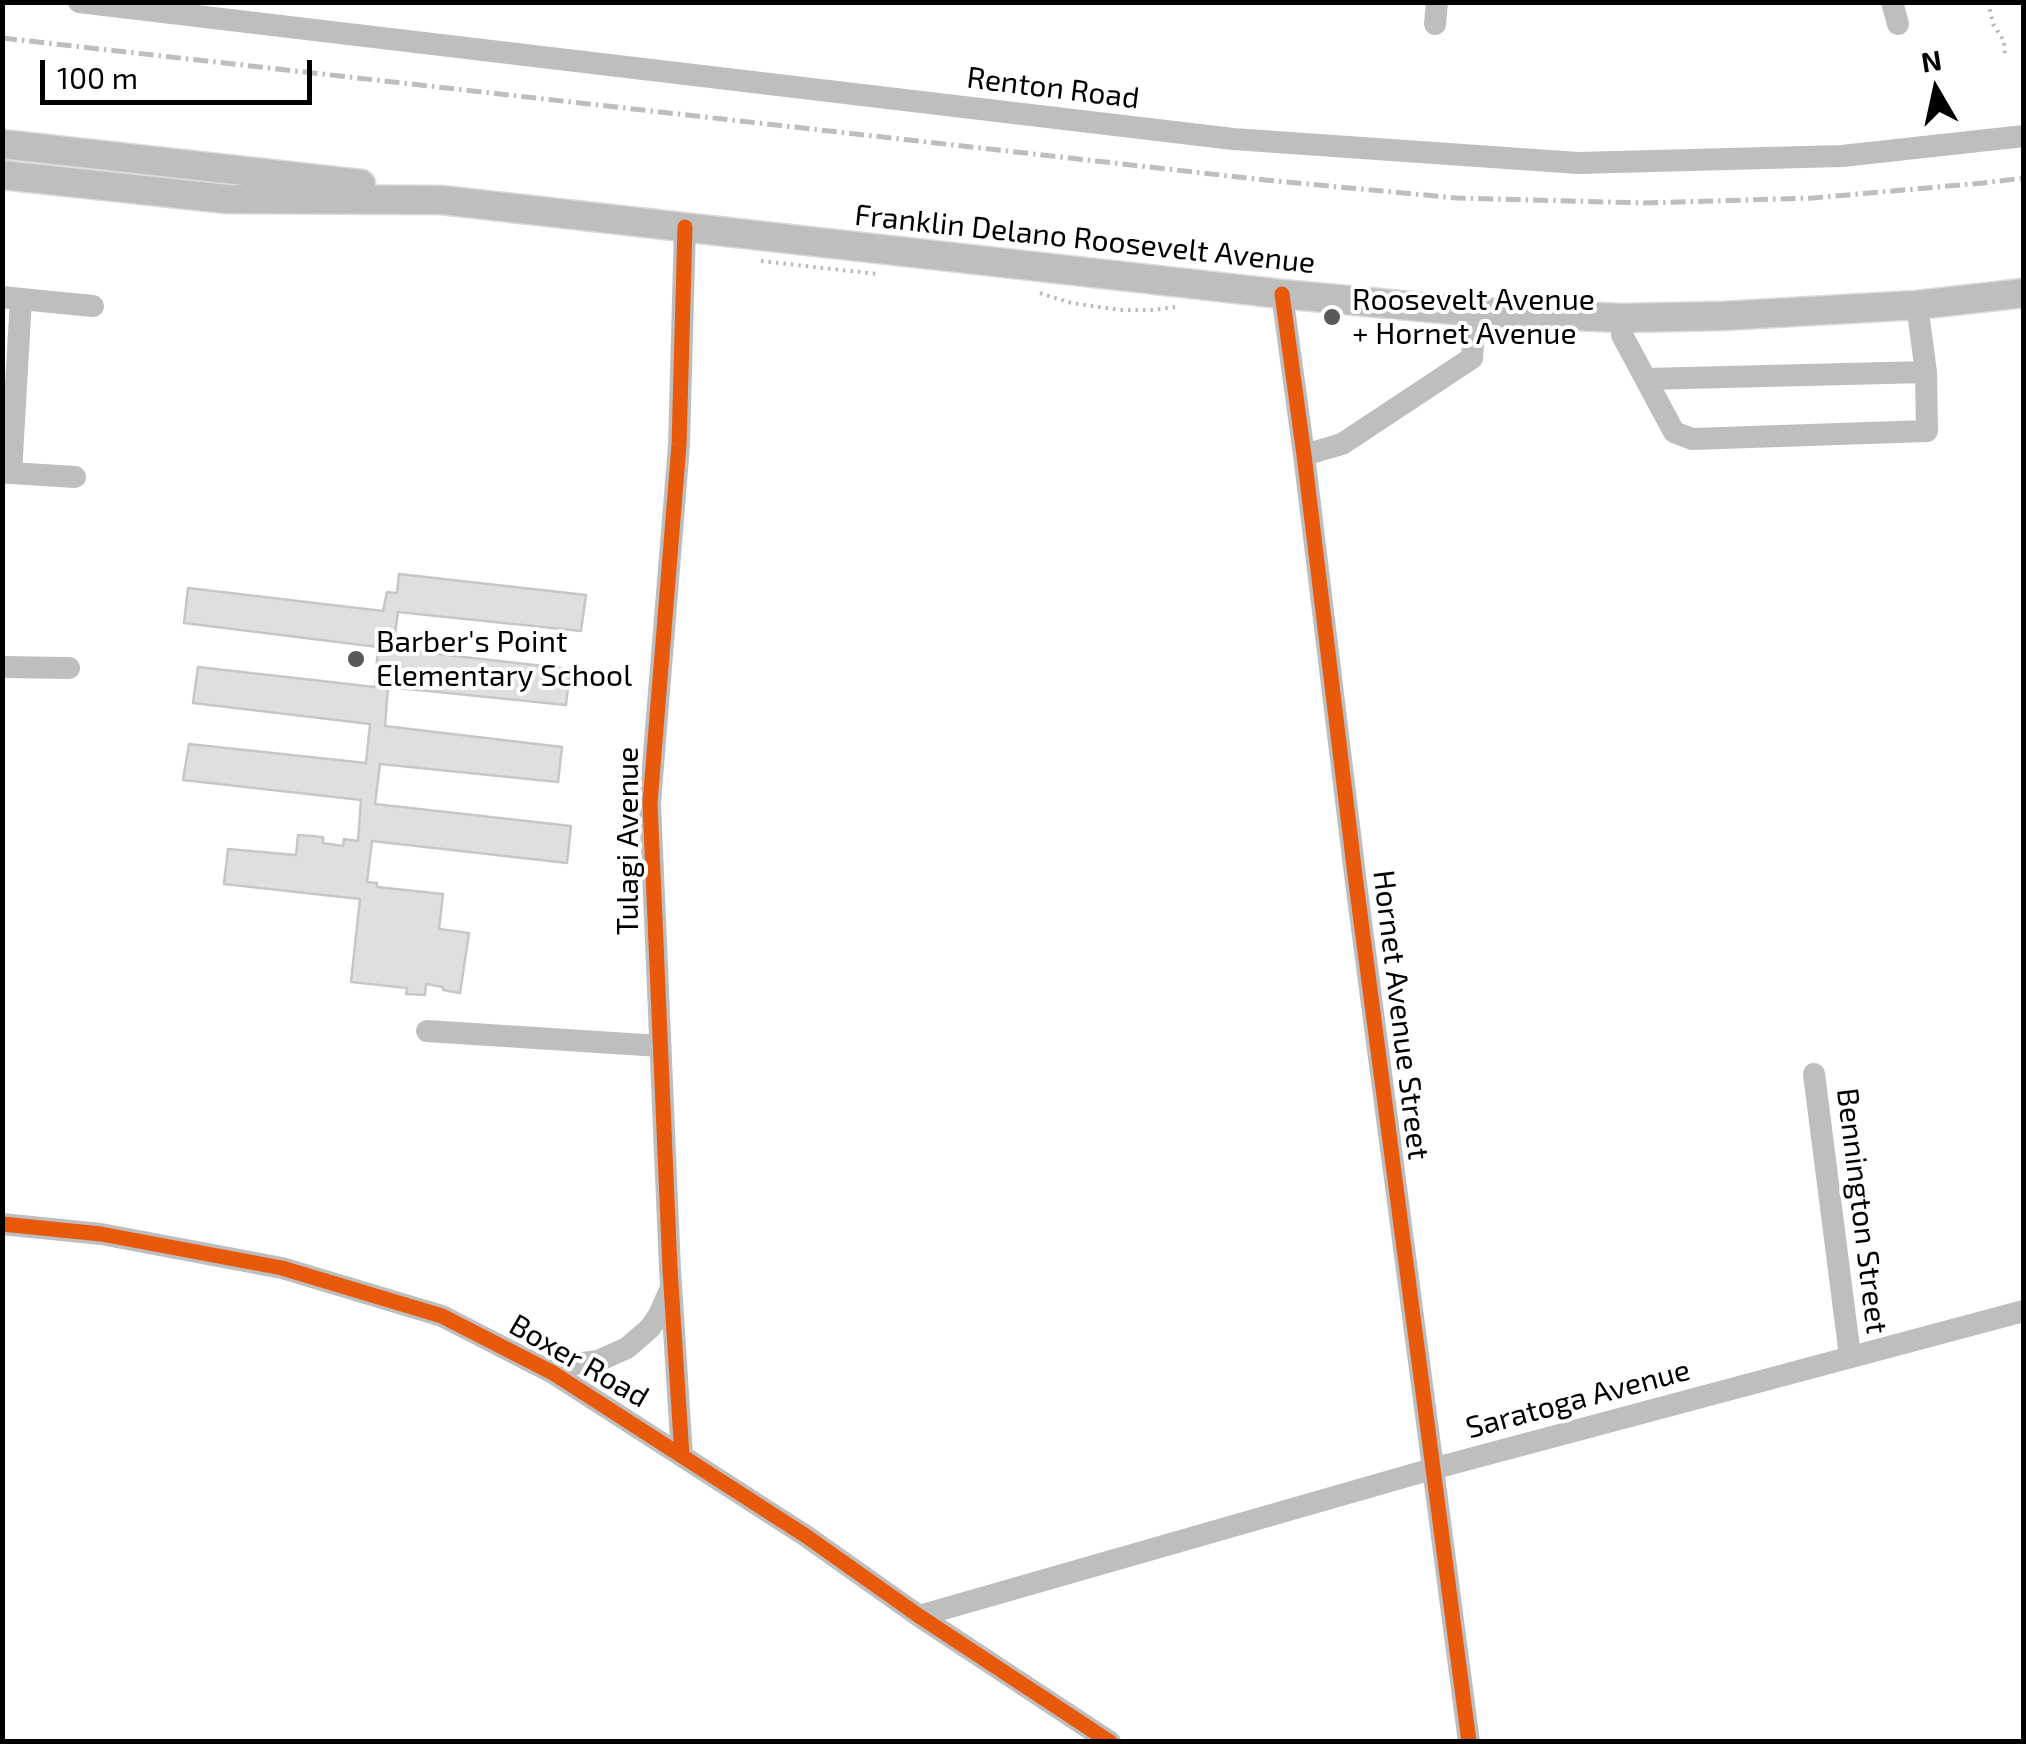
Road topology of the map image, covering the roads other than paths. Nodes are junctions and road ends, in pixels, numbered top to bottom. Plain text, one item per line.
1 (79, 2) edge
2 (2024, 136) edge
3 (2, 144) edge
4 (2, 175) edge
5 (441, 200) junction
6 (685, 227) junction
7 (2023, 293) edge
8 (1282, 294) junction
9 (12, 298) edge
10 (1917, 305) junction
11 (92, 306) dead end
12 (1475, 312) junction
13 (1622, 318) junction
14 (1926, 372) junction
15 (1646, 379) junction
16 (1304, 455) junction
17 (7, 472) edge
18 (75, 477) dead end
19 (2, 667) edge
20 (69, 668) dead end
21 (427, 1032) dead end
22 (660, 1046) junction
23 (1814, 1074) dead end
24 (2, 1224) edge
25 (672, 1286) junction
26 (2024, 1310) edge
27 (1850, 1356) junction
28 (553, 1374) junction
29 (682, 1456) junction
30 (1432, 1469) junction
31 (919, 1616) junction
32 (1110, 1742) edge
33 (1469, 1742) edge

1 - 2 street, Renton Road
3 - 5 main road, Franklin Delano Roosevelt Avenue
4 - 5 main road, Franklin Delano Roosevelt Avenue
5 - 6 main road, Franklin Delano Roosevelt Avenue
6 - 8 main road, Franklin Delano Roosevelt Avenue
6 - 22 street, Tulagi Avenue
7 - 10 main road, Franklin Delano Roosevelt Avenue
8 - 12 main road, Franklin Delano Roosevelt Avenue
8 - 16 street, Hornet Avenue Street
9 - 11 street
9 - 17 street
10 - 13 main road, Franklin Delano Roosevelt Avenue
10 - 14 street
12 - 13 main road, Franklin Delano Roosevelt Avenue
12 - 16 street
13 - 15 street
14 - 15 street
14 - 15 street
16 - 30 street, Hornet Avenue Street
17 - 18 street
19 - 20 street
21 - 22 street
22 - 25 street, Tulagi Avenue
23 - 27 street, Bennington Street
24 - 28 street, Boxer Road
25 - 28 street
25 - 29 street, Tulagi Avenue
26 - 27 street, Saratoga Avenue
27 - 30 street, Saratoga Avenue
28 - 29 street, Boxer Road
29 - 31 street, Boxer Road
30 - 31 street, Saratoga Avenue
30 - 33 street, Hornet Avenue Street
31 - 32 street, Boxer Road

